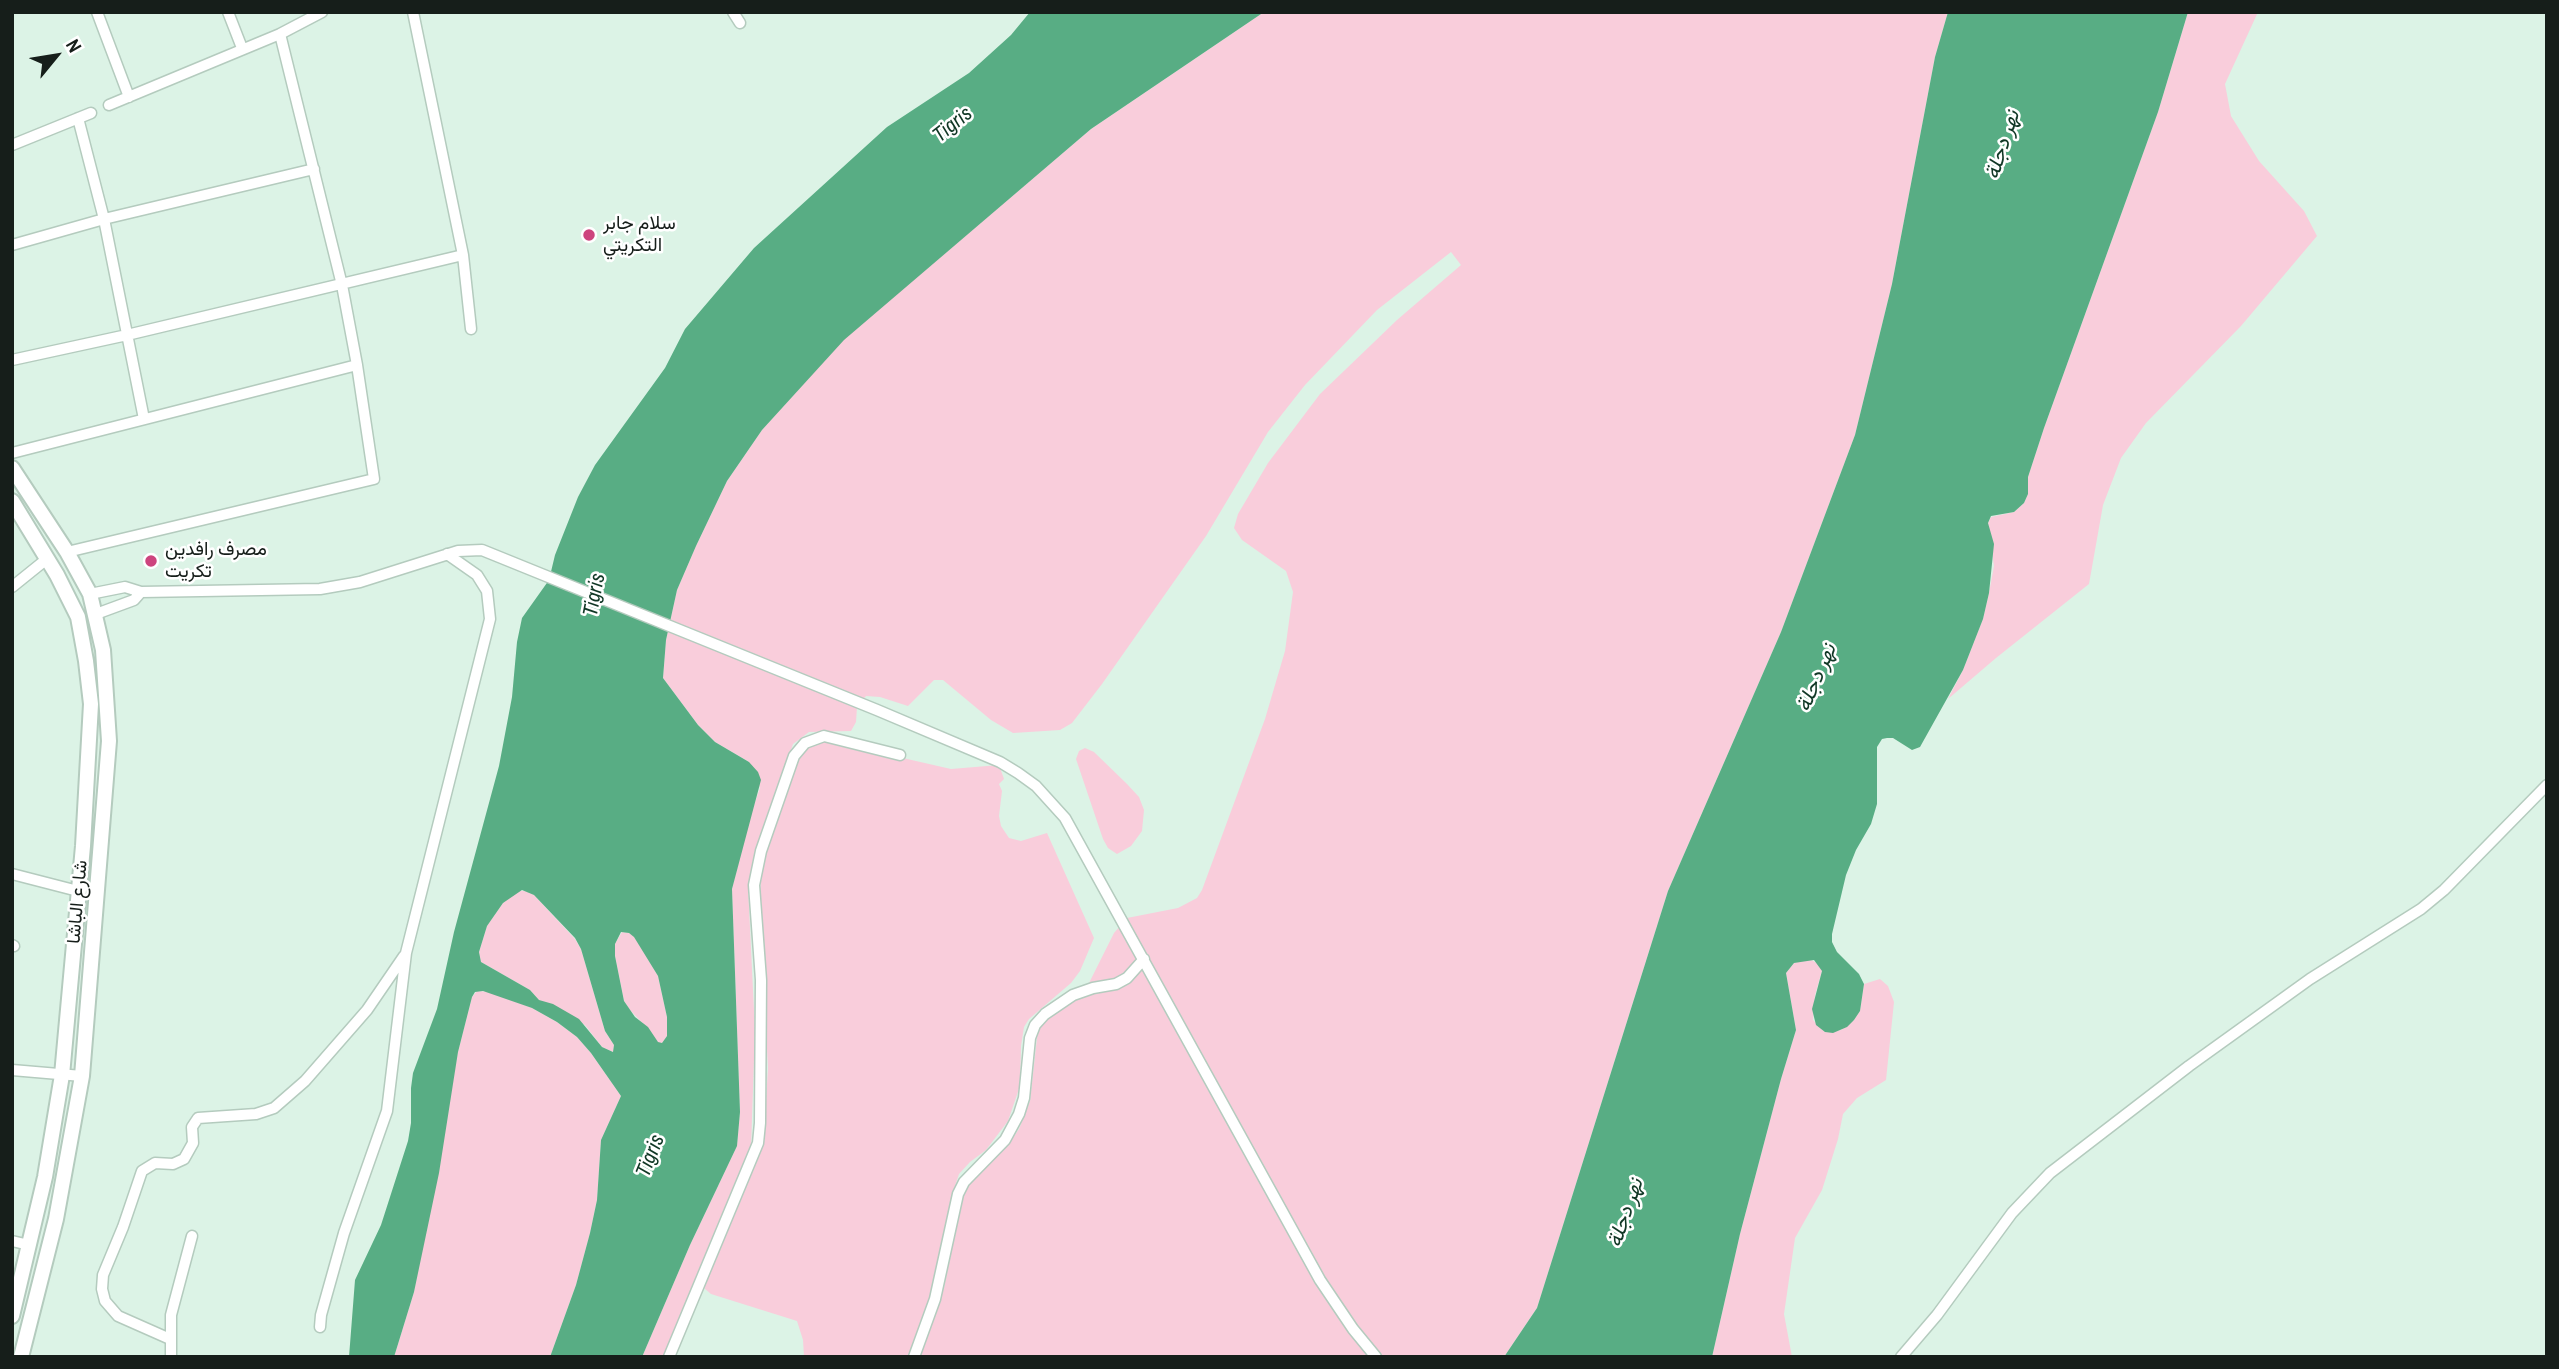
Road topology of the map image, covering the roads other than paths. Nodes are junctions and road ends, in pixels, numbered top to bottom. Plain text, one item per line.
1 (97, 12) edge
2 (228, 12) edge
3 (322, 12) edge
4 (413, 12) edge
5 (733, 12) edge
6 (740, 23) dead end
7 (279, 34) junction
8 (242, 48) junction
9 (129, 97) junction
10 (109, 105) dead end
11 (91, 113) dead end
12 (78, 118) junction
13 (12, 145) edge
14 (314, 169) junction
15 (104, 219) junction
16 (12, 245) edge
17 (463, 255) junction
18 (342, 285) junction
19 (471, 329) dead end
20 (127, 335) junction
21 (12, 360) edge
22 (357, 365) junction
23 (144, 419) junction
24 (12, 453) edge
25 (12, 468) edge
26 (12, 501) edge
27 (67, 552) junction
28 (447, 554) junction
29 (48, 558) junction
30 (12, 587) edge
31 (141, 592) junction
32 (89, 594) junction
33 (96, 614) junction
34 (900, 755) dead end
35 (2547, 785) edge
36 (12, 874) edge
37 (78, 891) junction
38 (406, 953) junction
39 (1144, 960) junction
40 (12, 1070) edge
41 (62, 1075) junction
42 (82, 1076) junction
43 (192, 1236) dead end
44 (12, 1241) edge
45 (29, 1245) junction
46 (12, 1316) edge
47 (320, 1327) dead end
48 (170, 1339) junction
49 (21, 1357) edge
50 (171, 1357) edge
51 (669, 1357) edge
52 (915, 1357) edge
53 (1376, 1357) edge
54 (1901, 1357) edge

1 - 9 street
2 - 8 street
3 - 7 street
4 - 17 street
5 - 6 street
7 - 8 street
7 - 14 street
8 - 9 street
9 - 10 street
11 - 12 street
12 - 13 street
12 - 15 street
14 - 15 street
14 - 18 street
15 - 16 street
15 - 20 street
17 - 18 street
17 - 19 street
18 - 20 street
18 - 22 street
20 - 21 street
20 - 23 street
22 - 23 street
22 - 27 street
23 - 24 street
25 - 27 main road
26 - 29 main road, شارع الباشا
27 - 32 main road
28 - 31 street
28 - 38 street
28 - 39 street
29 - 30 street
29 - 37 main road, شارع الباشا
31 - 32 street
31 - 33 street
32 - 33 main road
33 - 42 main road
34 - 51 street
35 - 54 street
36 - 37 street
37 - 41 main road, شارع الباشا
38 - 47 street
38 - 48 street
39 - 52 street
39 - 53 street
40 - 41 street
41 - 42 street
41 - 45 main road, شارع الباشا
42 - 49 main road
43 - 48 street
44 - 45 street
45 - 46 main road, شارع الباشا
48 - 50 street

